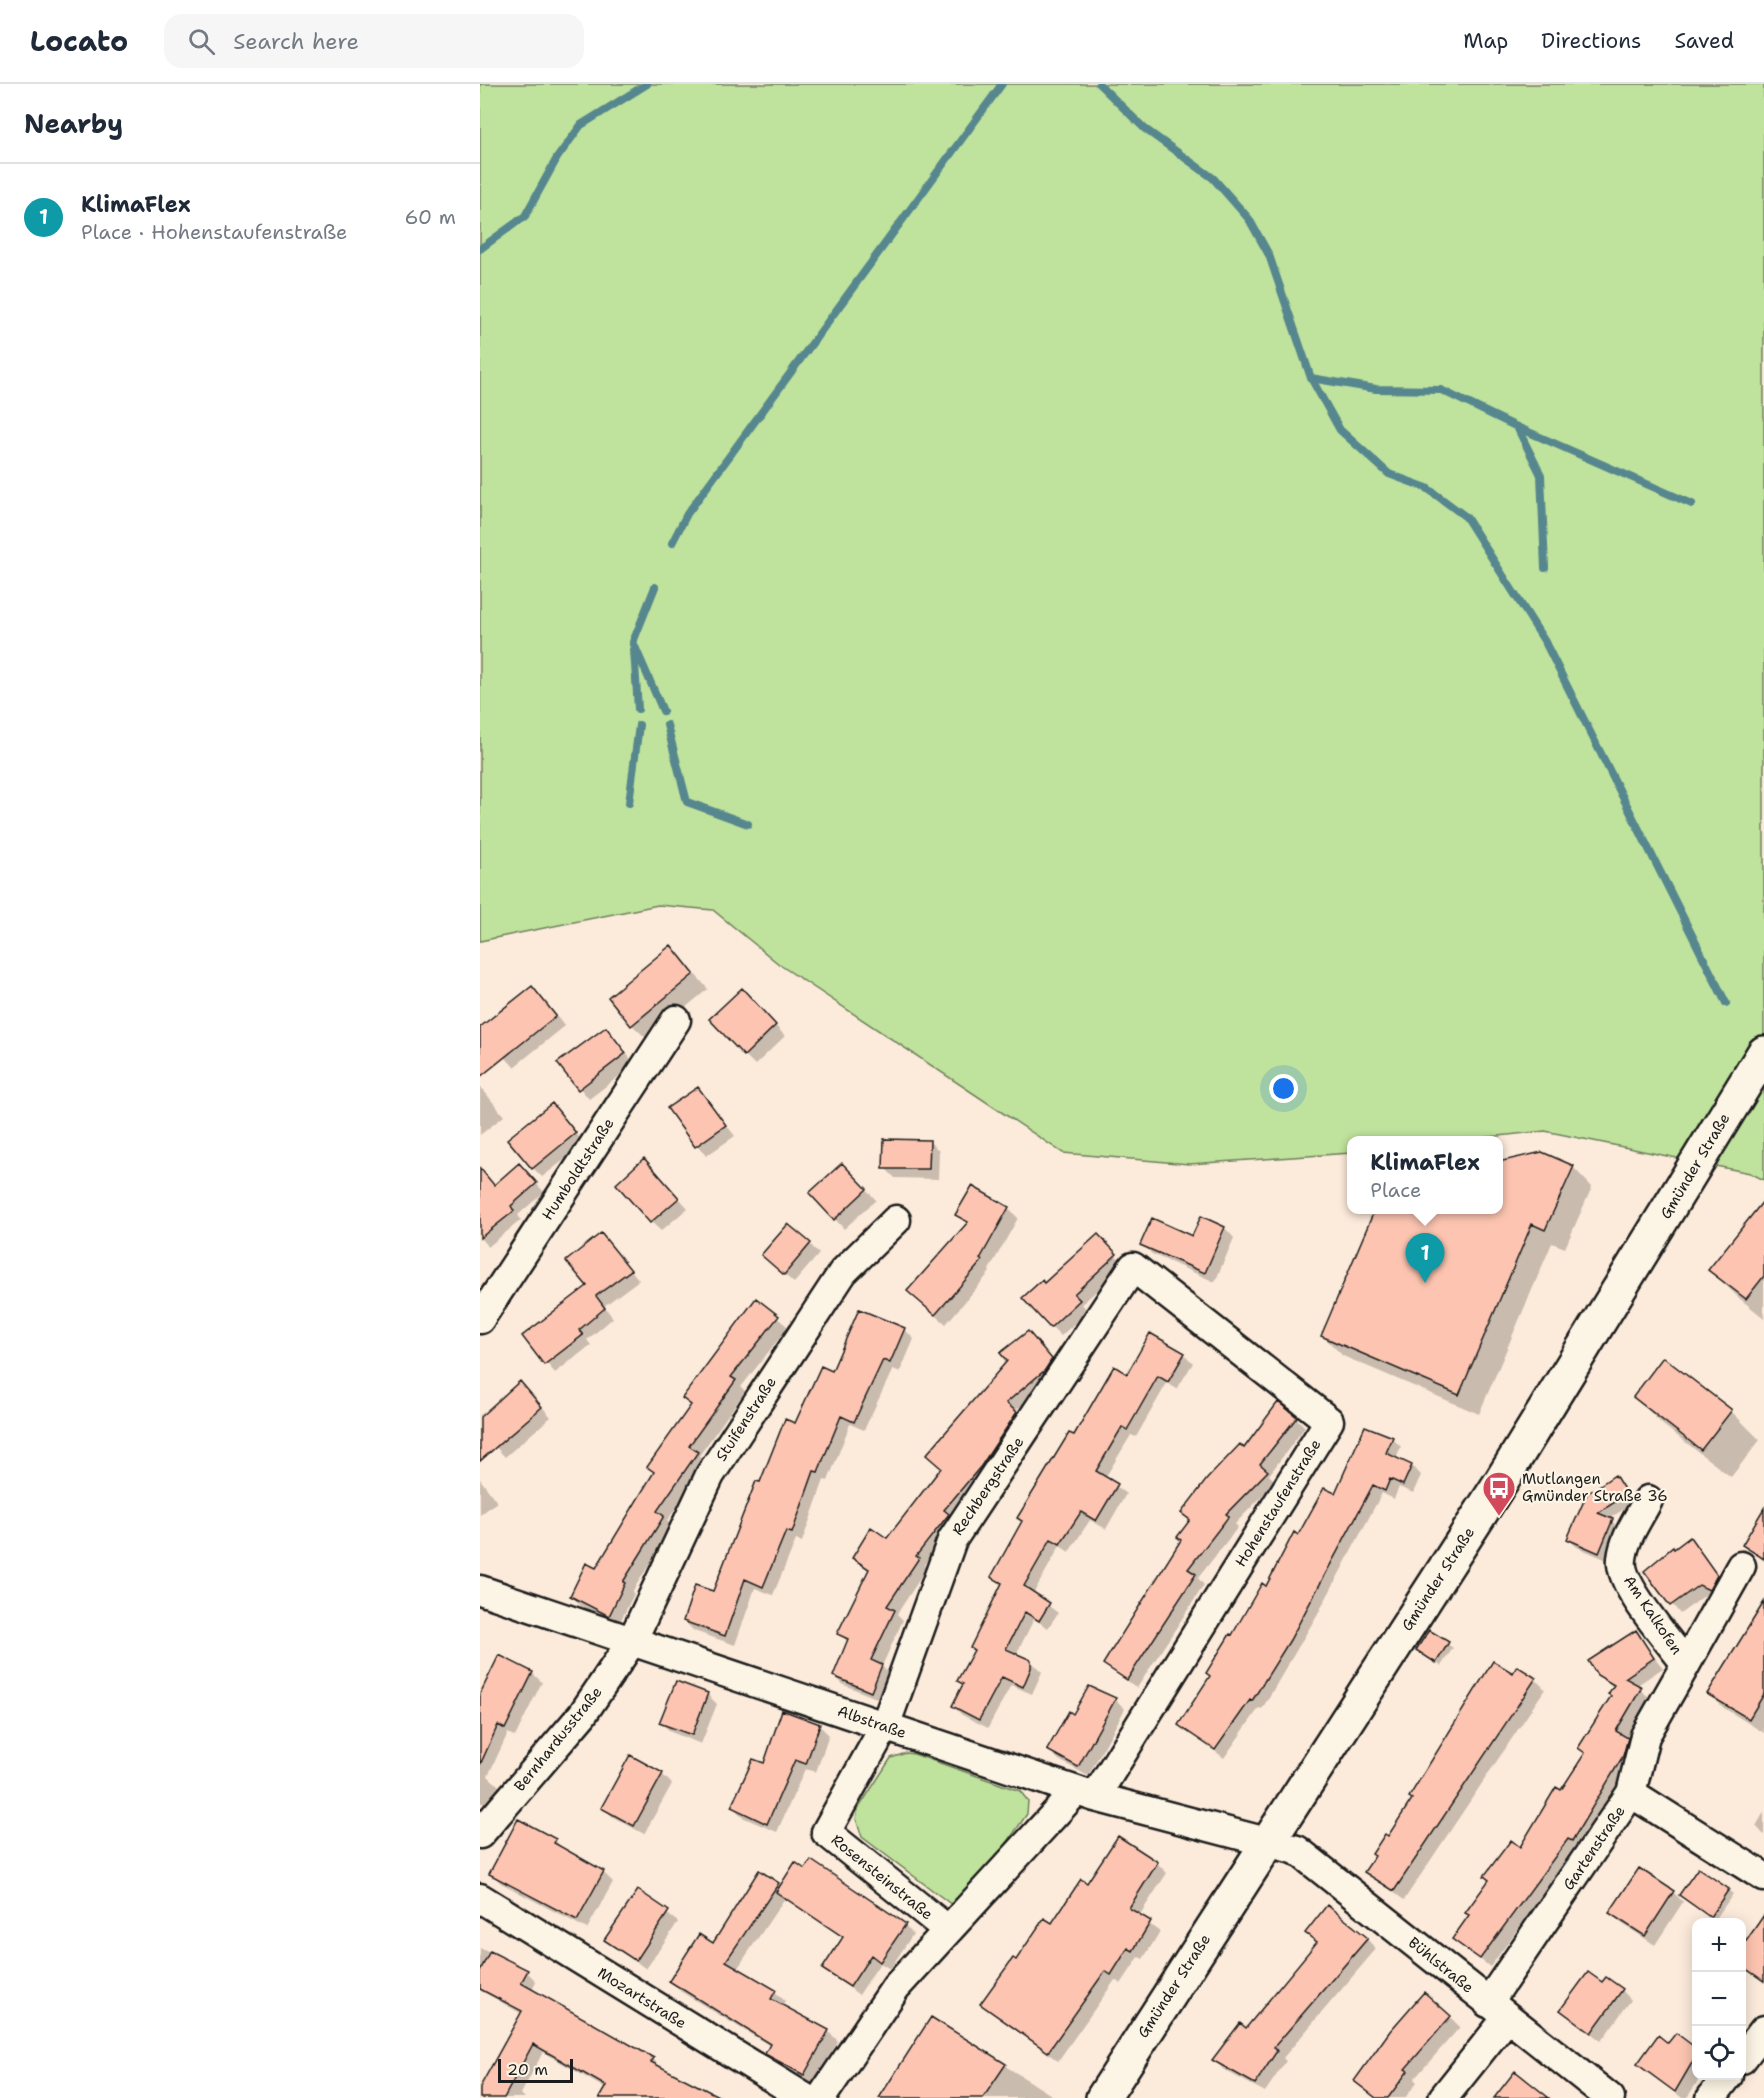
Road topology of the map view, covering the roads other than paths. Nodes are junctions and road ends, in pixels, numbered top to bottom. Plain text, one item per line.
1 (676, 1020) dead end
2 (1764, 1053) edge
3 (896, 1220) dead end
4 (1133, 1267) joint
5 (483, 1307) edge
6 (1648, 1500) dead end
7 (1741, 1566) dead end
8 (480, 1590) edge
9 (632, 1641) junction
10 (1686, 1664) junction
11 (885, 1726) junction
12 (1632, 1793) junction
13 (1086, 1794) junction
14 (480, 1834) edge
15 (1283, 1846) junction
16 (1764, 1877) edge
17 (480, 1898) edge
18 (948, 1930) junction
19 (1498, 2010) junction
20 (1764, 2030) edge
21 (1746, 2054) edge
22 (1725, 2080) edge
23 (805, 2098) edge
24 (822, 2098) edge
25 (1103, 2098) edge
26 (1443, 2098) edge
27 (1610, 2098) edge
28 (1711, 2098) edge

1 - 5 street, Humboldtstraße
2 - 15 street, Gmünder Straße
3 - 9 street, Stuifenstraße
4 - 11 street, Rechbergstraße
4 - 13 street, Hohenstaufenstraße
6 - 10 street, Am Kalkofen
7 - 10 street, Am Kalkofen
8 - 9 street, Albstraße
9 - 11 street, Albstraße
9 - 14 street, Bernhardusstraße
10 - 12 street, Am Kalkofen
11 - 13 street, Albstraße
11 - 18 street, Rosensteinstraße
12 - 16 street, Gartenstraße
12 - 19 street, Gartenstraße
13 - 15 street, Albstraße
13 - 18 street, Rosensteinstraße
15 - 19 street, Bühlstraße
15 - 25 street, Gmünder Straße
17 - 23 street, Mozartstraße
18 - 24 street, Rosensteinstraße
19 - 26 street, Gartenstraße
19 - 27 street, Bühlstraße
20 - 21 street
22 - 28 street

